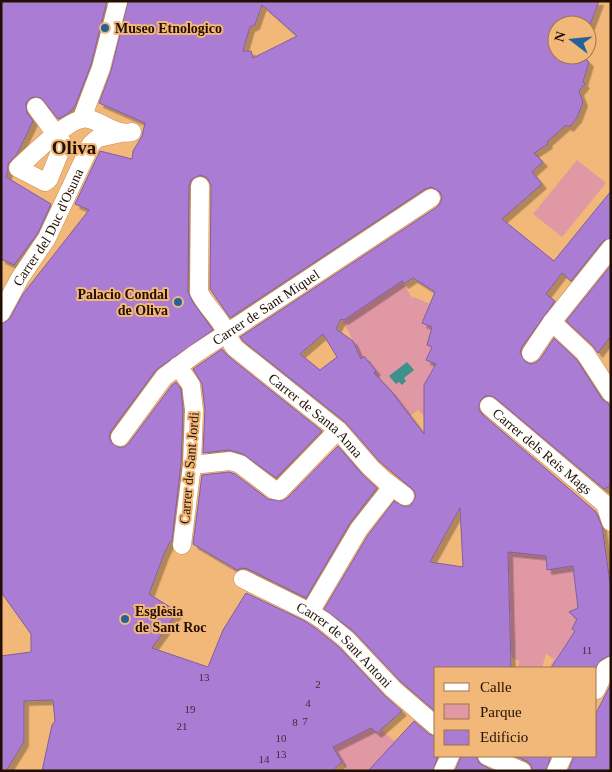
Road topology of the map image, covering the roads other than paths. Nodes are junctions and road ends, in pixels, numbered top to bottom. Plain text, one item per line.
1 (118, 2) edge
2 (36, 107) dead end
3 (82, 118) junction
4 (200, 186) dead end
5 (431, 198) dead end
6 (611, 248) edge
7 (1, 313) edge
8 (552, 322) junction
9 (227, 334) junction
10 (531, 352) dead end
11 (178, 366) junction
12 (611, 393) edge
13 (489, 406) dead end
14 (338, 430) junction
15 (120, 437) dead end
16 (192, 465) junction
17 (608, 502) edge
18 (611, 522) edge
19 (182, 545) dead end
20 (243, 579) dead end
21 (310, 612) junction
22 (611, 666) edge
23 (597, 688) edge
24 (434, 724) edge
25 (450, 757) edge
26 (489, 757) edge
27 (563, 757) edge
28 (443, 771) edge
29 (522, 771) edge
30 (556, 771) edge

1 - 3 street
2 - 3 street
3 - 7 street, Carrer del Duc d'Osuna
4 - 9 street, Carrer de Santa Anna
5 - 9 street, Carrer de Sant Miquel
6 - 8 street
8 - 10 street
8 - 12 street
9 - 11 street, Carrer de Sant Miquel
9 - 14 street, Carrer de Santa Anna
11 - 15 street, Carrer de Sant Miquel
11 - 16 street, Carrer de Sant Jordi
13 - 17 street, Carrer dels Reis Mags
14 - 16 street
14 - 21 street, Carrer de Santa Anna
16 - 19 street, Carrer de Sant Jordi
17 - 18 street, Carrer dels Reis Mags
20 - 21 street, Carrer de Sant Antoni
21 - 24 street, Carrer de Sant Antoni
22 - 23 street
25 - 28 street
26 - 29 street
27 - 30 street

